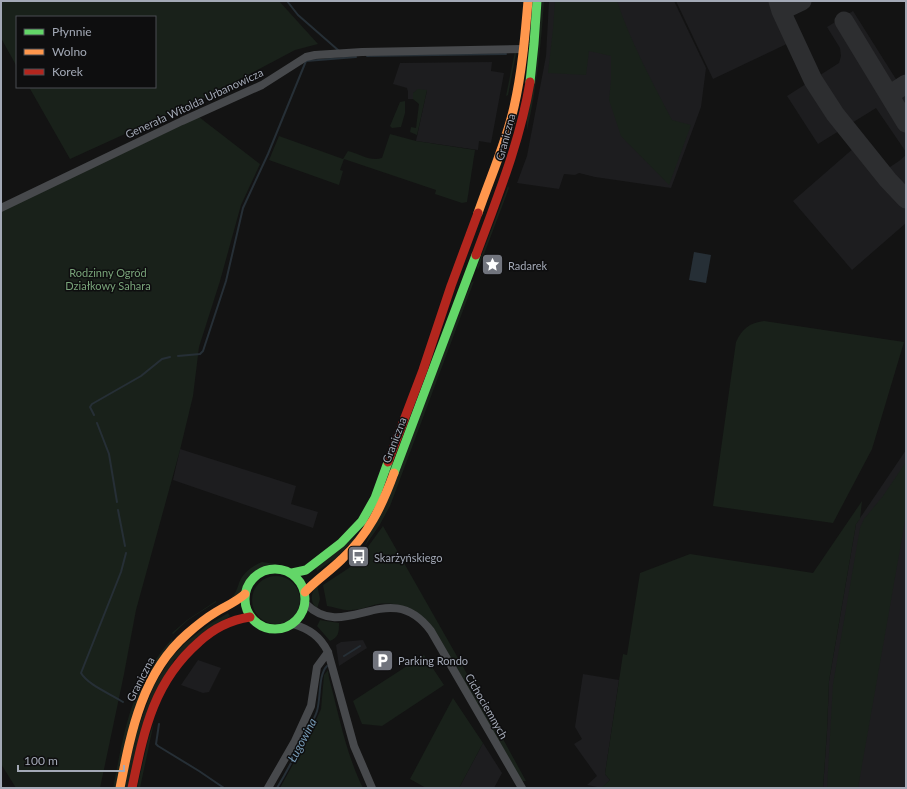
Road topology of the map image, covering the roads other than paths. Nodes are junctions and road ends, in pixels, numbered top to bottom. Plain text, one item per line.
1 (528, 1) edge
2 (537, 1) edge
3 (524, 49) junction
4 (1, 208) edge
5 (458, 268) junction
6 (470, 273) junction
7 (292, 573) junction
8 (305, 592) junction
9 (245, 594) junction
10 (306, 604) junction
11 (250, 617) junction
12 (293, 624) junction
13 (328, 652) junction
14 (120, 788) edge
15 (132, 788) edge
16 (268, 788) edge
17 (372, 788) edge
18 (522, 788) edge

1 - 3 main road, Graniczna
2 - 6 main road, Graniczna
3 - 4 street, Generała Witolda Urbanowicza
3 - 5 main road, Graniczna
5 - 6 main road
5 - 7 main road, Graniczna
6 - 8 main road, Graniczna
7 - 8 main road
7 - 9 main road
8 - 10 main road
9 - 11 main road
9 - 14 main road, Graniczna
10 - 12 main road
10 - 18 street, Cichociemnych
11 - 12 main road
11 - 15 main road, Graniczna
12 - 13 street
13 - 16 street
13 - 17 street

